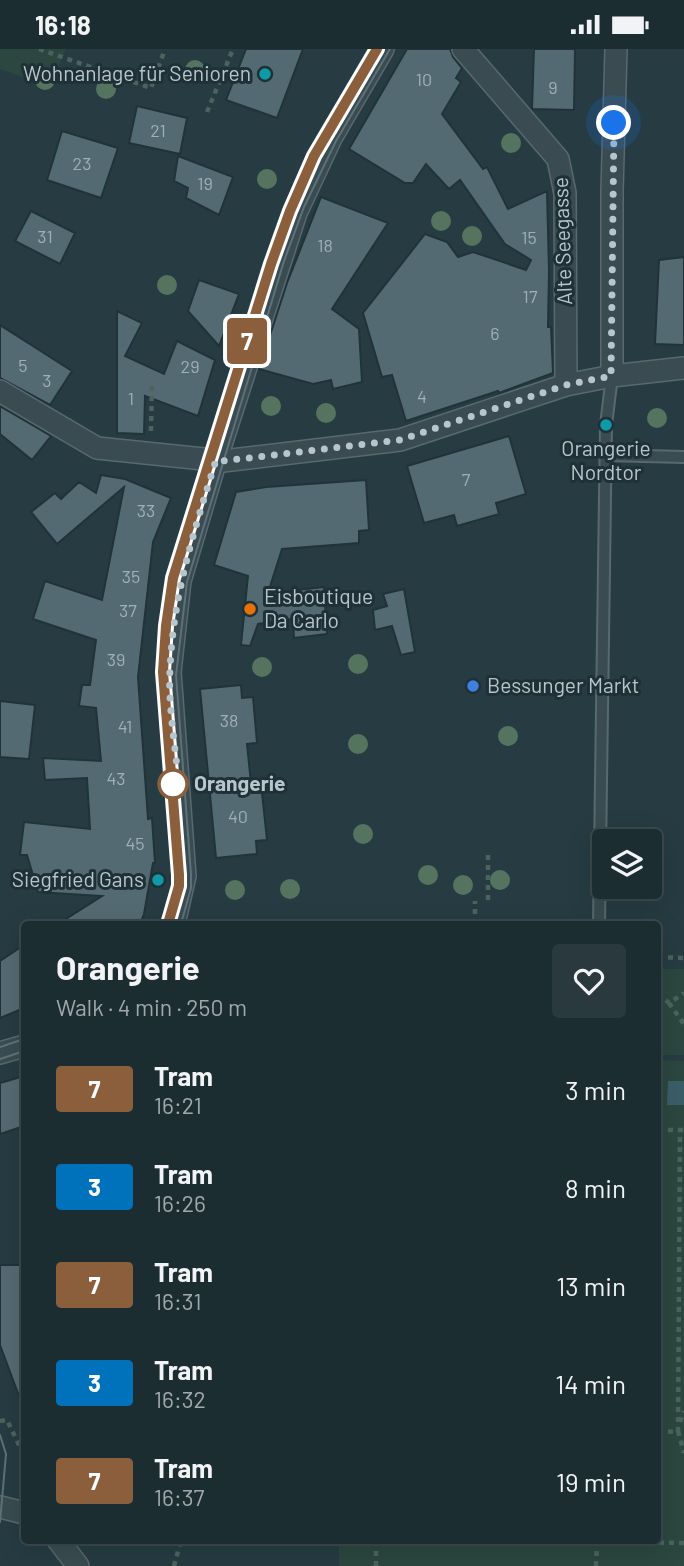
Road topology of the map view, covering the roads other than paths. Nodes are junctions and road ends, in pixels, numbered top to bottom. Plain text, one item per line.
1 (383, 49) edge
2 (463, 49) edge
3 (615, 49) edge
4 (684, 368) edge
5 (611, 376) junction
6 (566, 385) junction
7 (0, 391) edge
8 (606, 455) junction
9 (684, 457) edge
10 (216, 460) junction
11 (175, 921) edge
12 (599, 921) edge
13 (21, 1047) edge
14 (0, 1053) edge
15 (0, 1507) edge
16 (21, 1512) edge
17 (61, 1544) edge
18 (78, 1566) edge

1 - 10 street
2 - 6 street, Alte Seegasse
3 - 5 street
4 - 5 street
5 - 6 street
5 - 8 lane
6 - 10 street
7 - 10 street
8 - 9 lane
8 - 12 lane
10 - 11 street
13 - 14 street
15 - 16 street
17 - 18 street

